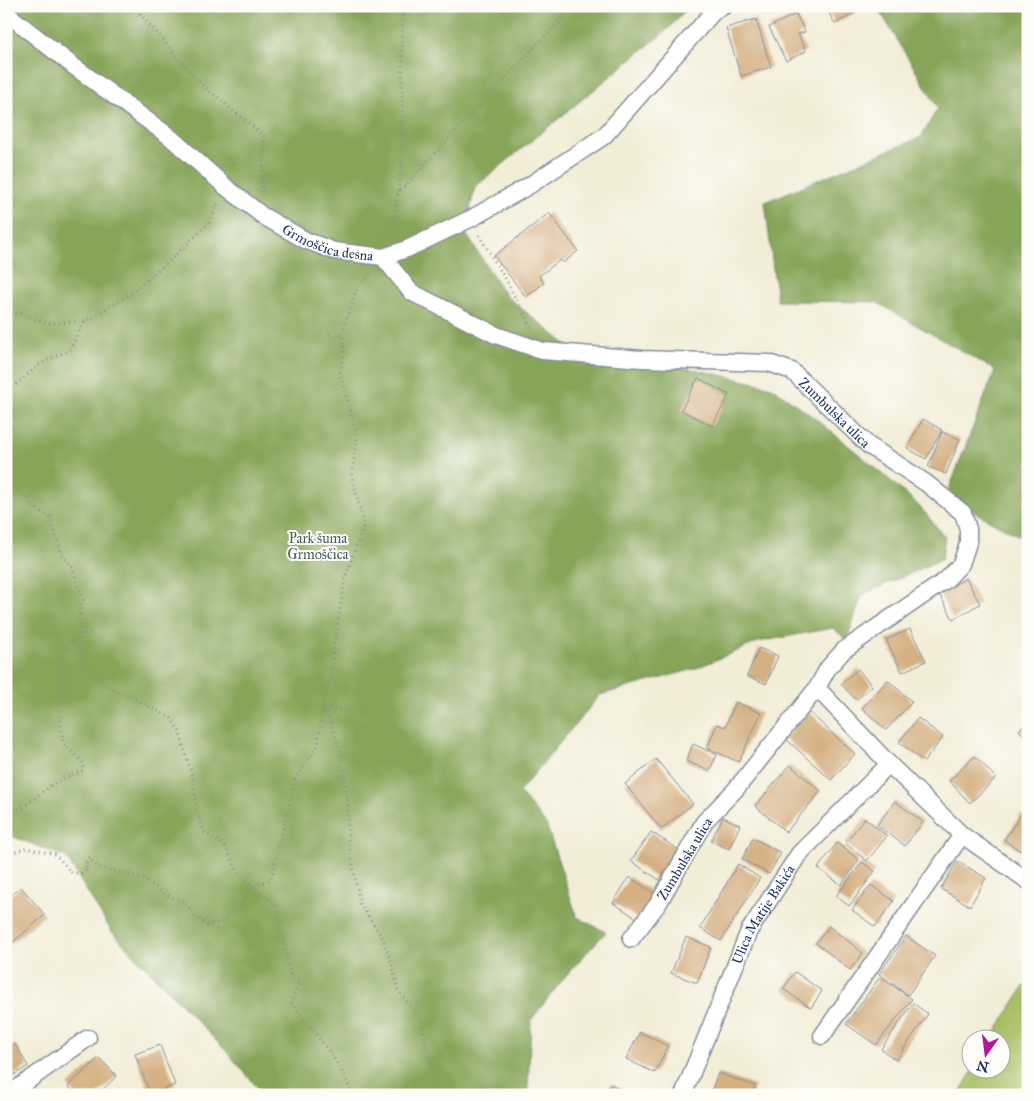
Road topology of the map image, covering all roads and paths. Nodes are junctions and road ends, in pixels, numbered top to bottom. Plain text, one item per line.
1 (133, 6) edge
2 (396, 6) edge
3 (573, 6) edge
4 (724, 6) edge
5 (6, 14) edge
6 (6, 36) edge
7 (6, 70) edge
8 (227, 188) junction
9 (397, 194) junction
10 (263, 216) junction
11 (472, 218) junction
12 (384, 257) junction
13 (6, 313) edge
14 (84, 322) junction
15 (329, 334) dead end
16 (342, 334) junction
17 (542, 351) junction
18 (6, 386) edge
19 (6, 488) edge
20 (92, 632) dead end
21 (80, 635) junction
22 (817, 688) junction
23 (324, 708) junction
24 (360, 713) dead end
25 (889, 764) junction
26 (6, 817) edge
27 (962, 835) junction
28 (6, 853) edge
29 (1028, 881) edge
30 (252, 886) junction
31 (631, 939) dead end
32 (822, 1036) dead end
33 (88, 1038) dead end
34 (8, 1095) edge
35 (351, 1095) edge
36 (436, 1095) edge
37 (682, 1095) edge

1 - 10 path
2 - 9 path
3 - 9 path
4 - 11 street, Grmoščica desna
5 - 8 street, Grmoščica desna
6 - 7 path
8 - 10 street, Grmoščica desna
8 - 14 path
9 - 12 path
10 - 12 street, Grmoščica desna
11 - 12 street, Grmoščica desna
11 - 17 path
12 - 16 path
12 - 17 street, Zumbulska ulica
13 - 14 path
14 - 18 path
15 - 16 path
16 - 23 path
17 - 22 street, Zumbulska ulica
19 - 21 path
20 - 21 path
21 - 26 path
21 - 30 path
22 - 25 street
22 - 31 street, Zumbulska ulica
23 - 24 path
23 - 30 path
23 - 36 path
25 - 27 street
25 - 37 street, Ulica Matije Bakića
27 - 29 street
27 - 32 street
28 - 30 path
30 - 35 path
33 - 34 street

